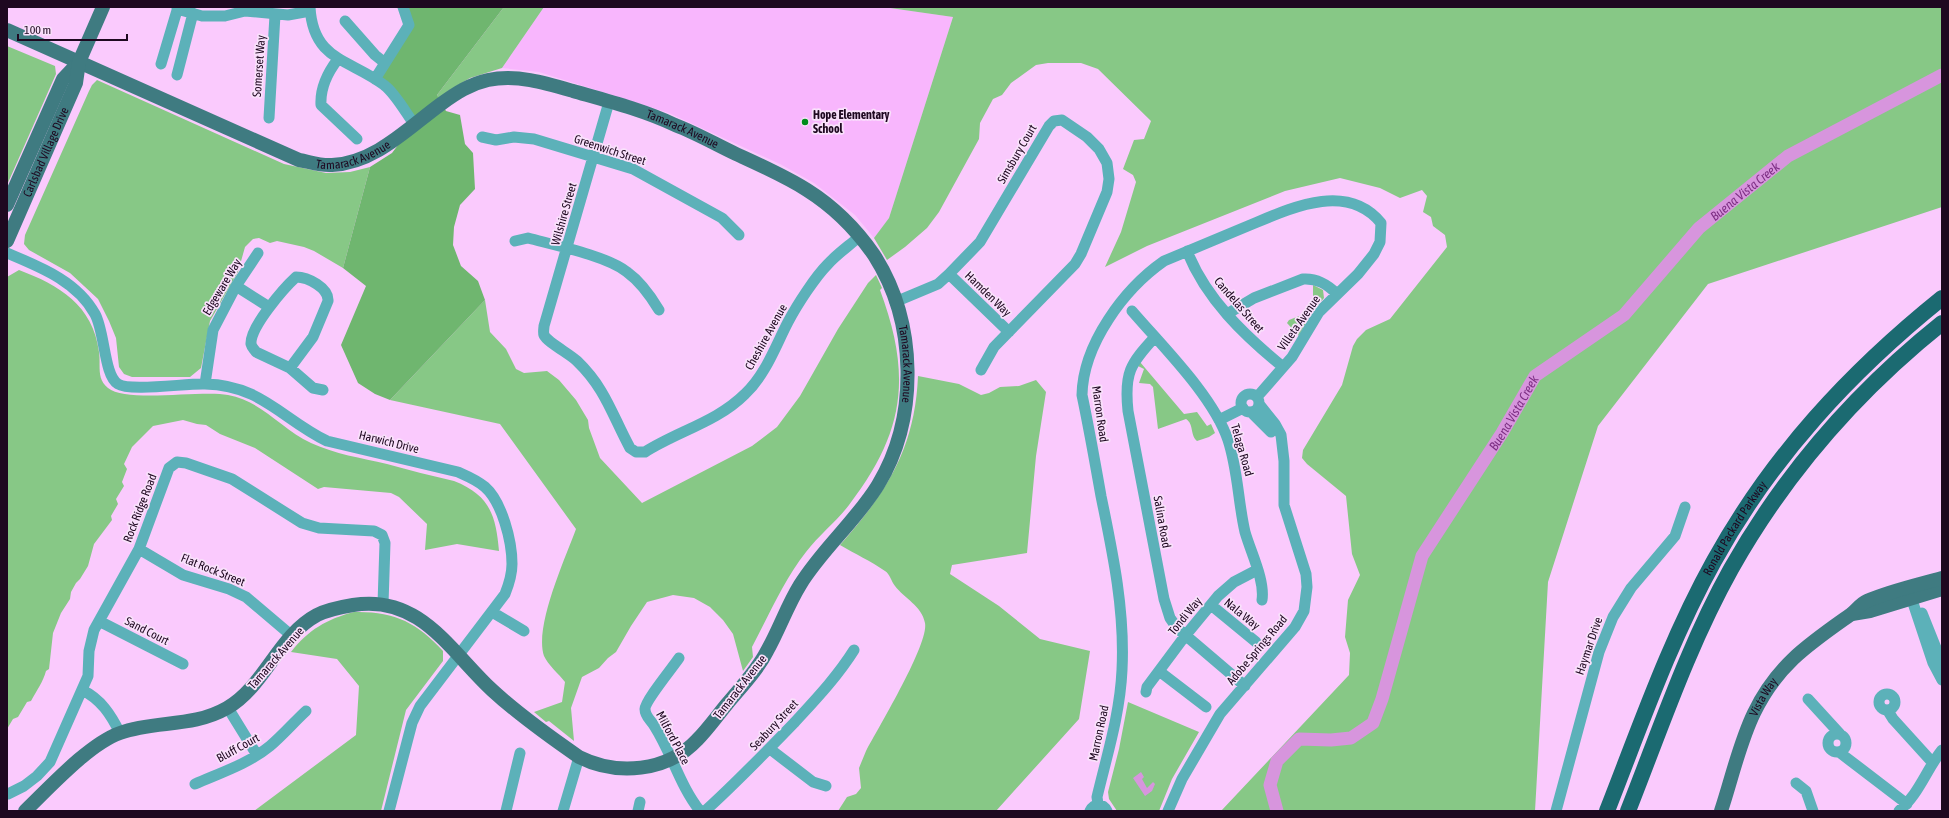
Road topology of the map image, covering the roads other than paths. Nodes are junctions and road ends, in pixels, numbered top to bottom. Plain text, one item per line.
1 (103, 7) edge
2 (403, 7) edge
3 (177, 8) edge
4 (310, 9) edge
5 (193, 14) junction
6 (275, 15) junction
7 (345, 21) dead end
8 (7, 30) edge
9 (170, 31) junction
10 (187, 36) junction
11 (338, 59) junction
12 (79, 62) junction
13 (385, 63) junction
14 (161, 64) dead end
15 (177, 75) dead end
16 (375, 79) junction
17 (610, 102) junction
18 (268, 118) dead end
19 (414, 124) junction
20 (482, 137) dead end
21 (357, 139) dead end
22 (594, 158) junction
23 (7, 205) edge
24 (1381, 223) joint
25 (739, 235) dead end
26 (860, 236) junction
27 (7, 241) edge
28 (515, 241) dead end
29 (567, 249) junction
30 (1187, 251) junction
31 (7, 253) edge
32 (258, 253) dead end
33 (949, 274) junction
34 (236, 286) junction
35 (1338, 294) junction
36 (1942, 298) edge
37 (895, 302) junction
38 (269, 307) junction
39 (659, 310) dead end
40 (1132, 311) dead end
41 (1227, 314) junction
42 (1942, 324) edge
43 (1009, 332) junction
44 (544, 334) joint
45 (1155, 337) junction
46 (1284, 367) junction
47 (290, 368) junction
48 (981, 370) dead end
49 (206, 384) junction
50 (323, 390) dead end
51 (1252, 405) junction
52 (1219, 420) junction
53 (1685, 507) dead end
54 (139, 549) junction
55 (1257, 570) junction
56 (1942, 578) edge
57 (1942, 589) edge
58 (1914, 596) junction
59 (1262, 600) dead end
60 (383, 604) junction
61 (1211, 605) junction
62 (492, 612) junction
63 (1852, 614) junction
64 (99, 621) junction
65 (524, 631) dead end
66 (292, 636) junction
67 (1185, 636) junction
68 (1256, 642) dead end
69 (854, 650) dead end
70 (461, 651) junction
71 (679, 658) dead end
72 (1942, 663) edge
73 (183, 664) dead end
74 (1159, 670) junction
75 (1942, 680) edge
76 (1245, 686) junction
77 (82, 690) junction
78 (1146, 692) dead end
79 (1808, 699) dead end
80 (1206, 707) dead end
81 (228, 708) junction
82 (306, 711) dead end
83 (1888, 711) dead end
84 (120, 733) junction
85 (770, 749) junction
86 (1942, 750) edge
87 (520, 753) dead end
88 (257, 755) junction
89 (579, 757) junction
90 (671, 759) junction
91 (1932, 762) junction
92 (1796, 783) dead end
93 (195, 784) dead end
94 (826, 786) dead end
95 (8, 794) dead end
96 (1094, 808) edge
97 (1903, 808) edge
98 (26, 811) edge
99 (388, 811) edge
100 (506, 811) edge
101 (563, 811) edge
102 (700, 811) edge
103 (705, 811) edge
104 (1107, 811) edge
105 (1168, 811) edge
106 (1556, 811) edge
107 (1607, 811) edge
108 (1628, 811) edge
109 (1721, 811) edge
110 (1813, 811) edge

1 - 12 main road, Carlsbad Village Drive
2 - 13 street
3 - 5 street
3 - 9 street
4 - 6 street
4 - 11 street
5 - 6 street
5 - 10 street
6 - 18 street, Somerset Way
7 - 13 street
8 - 12 main road, Tamarack Avenue
9 - 10 street
9 - 14 street
10 - 15 street
11 - 16 street
11 - 21 street
12 - 19 main road, Tamarack Avenue
12 - 23 main road, Carlsbad Village Drive
12 - 27 main road, Carlsbad Village Drive
13 - 16 street
16 - 19 street
17 - 19 main road, Tamarack Avenue
17 - 22 street, Wilshire Street
17 - 26 main road, Tamarack Avenue
20 - 22 street, Greenwich Street
22 - 25 street, Greenwich Street
22 - 29 street, Wilshire Street
24 - 30 street, Marron Road
24 - 35 street, Villeta Avenue
26 - 37 main road, Tamarack Avenue
26 - 44 street, Cheshire Avenue
28 - 29 street
29 - 39 street
29 - 44 street, Wilshire Street
30 - 41 street, Candelas Street
30 - 96 street, Marron Road
31 - 49 street, Harwich Drive
32 - 34 street, Edgeware Way
33 - 37 street, Simsbury Court
33 - 43 street, Hamden Way
33 - 43 street, Simsbury Court
34 - 38 street
34 - 49 street, Edgeware Way
35 - 41 street
35 - 46 street, Villeta Avenue
36 - 107 highway, Ronald Packard Parkway
37 - 90 main road, Tamarack Avenue
38 - 47 street
38 - 47 street
40 - 45 street, Telaga Road
41 - 46 street, Candelas Street
42 - 108 highway, Ronald Packard Parkway
43 - 48 street, Simsbury Court
45 - 52 street, Telaga Road
45 - 67 street, Salina Road
46 - 51 street, Villeta Avenue
47 - 50 street
49 - 62 street, Harwich Drive
51 - 52 street, Villeta Avenue
51 - 76 street, Adobe Springs Road
52 - 55 street, Telaga Road
53 - 106 street, Haymar Drive
54 - 60 street, Rock Ridge Road
54 - 64 street, Rock Ridge Road
54 - 66 street, Flat Rock Street
55 - 59 street, Telaga Road
55 - 61 street, Tondi Way
56 - 63 main road, Vista Way
57 - 58 main road, Vista Way
58 - 63 main road, Vista Way
58 - 72 street
58 - 75 street
60 - 66 main road, Tamarack Avenue
60 - 70 main road, Tamarack Avenue
61 - 67 street, Tondi Way
61 - 68 street, Nala Way
62 - 65 street
62 - 70 street, Harwich Drive
63 - 109 main road, Vista Way
64 - 73 street, Sand Court
64 - 77 street, Rock Ridge Road
66 - 81 main road, Tamarack Avenue
67 - 74 street, Tondi Way
67 - 76 street, Salina Road
69 - 85 street, Seabury Street
70 - 89 main road, Tamarack Avenue
70 - 99 street, Harwich Drive
71 - 90 street, Milford Place
74 - 78 street, Tondi Way
74 - 80 street
76 - 105 street, Adobe Springs Road
77 - 84 street
77 - 95 street, Rock Ridge Road
79 - 97 street
81 - 84 main road, Tamarack Avenue
81 - 88 street
82 - 88 street, Bluff Court
83 - 91 street
84 - 98 main road, Tamarack Avenue
85 - 94 street
85 - 103 street, Seabury Street
86 - 91 street
87 - 100 street
88 - 93 street, Bluff Court
89 - 90 main road, Tamarack Avenue
89 - 101 street
90 - 102 street, Milford Place
91 - 97 street
92 - 110 street
96 - 104 street

